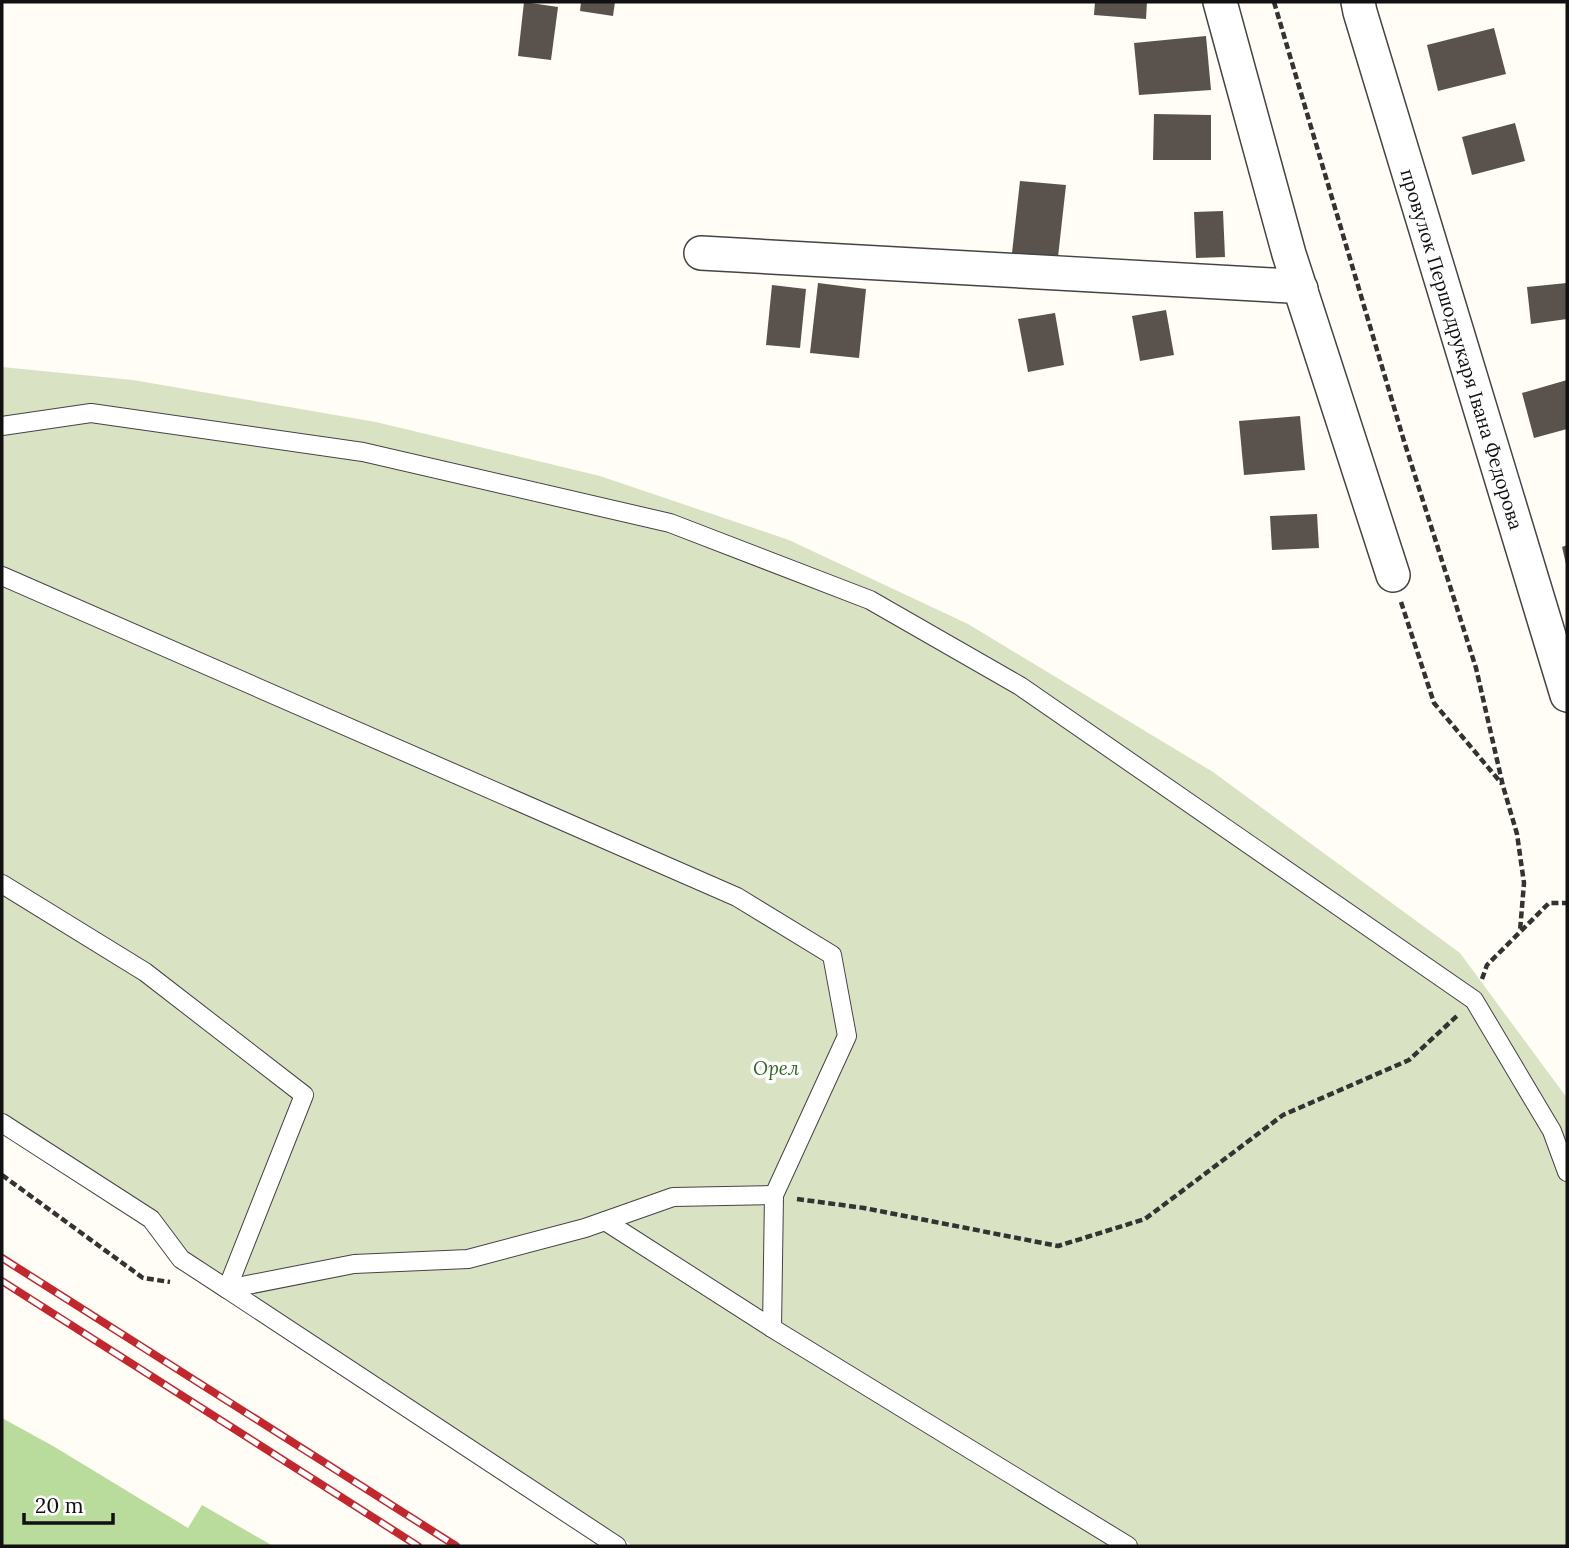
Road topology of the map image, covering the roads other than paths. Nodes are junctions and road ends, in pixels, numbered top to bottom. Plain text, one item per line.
1 (1220, 2) edge
2 (1358, 2) edge
3 (701, 253) dead end
4 (1301, 289) junction
5 (2, 426) edge
6 (1392, 575) road end
7 (2, 576) edge
8 (1567, 695) edge
9 (2, 884) edge
10 (2, 1123) edge
11 (1567, 1172) edge
12 (774, 1195) junction
13 (605, 1221) junction
14 (226, 1289) junction
15 (772, 1328) junction
16 (617, 1546) edge
17 (1128, 1546) edge

1 - 4 street
2 - 8 street, провулок Першодрукаря Івана Федорова
3 - 4 street
4 - 6 street
5 - 11 lane
7 - 12 lane
9 - 14 lane
10 - 14 lane
12 - 13 lane
12 - 15 lane
13 - 14 lane
13 - 15 lane
14 - 16 lane
15 - 17 lane

